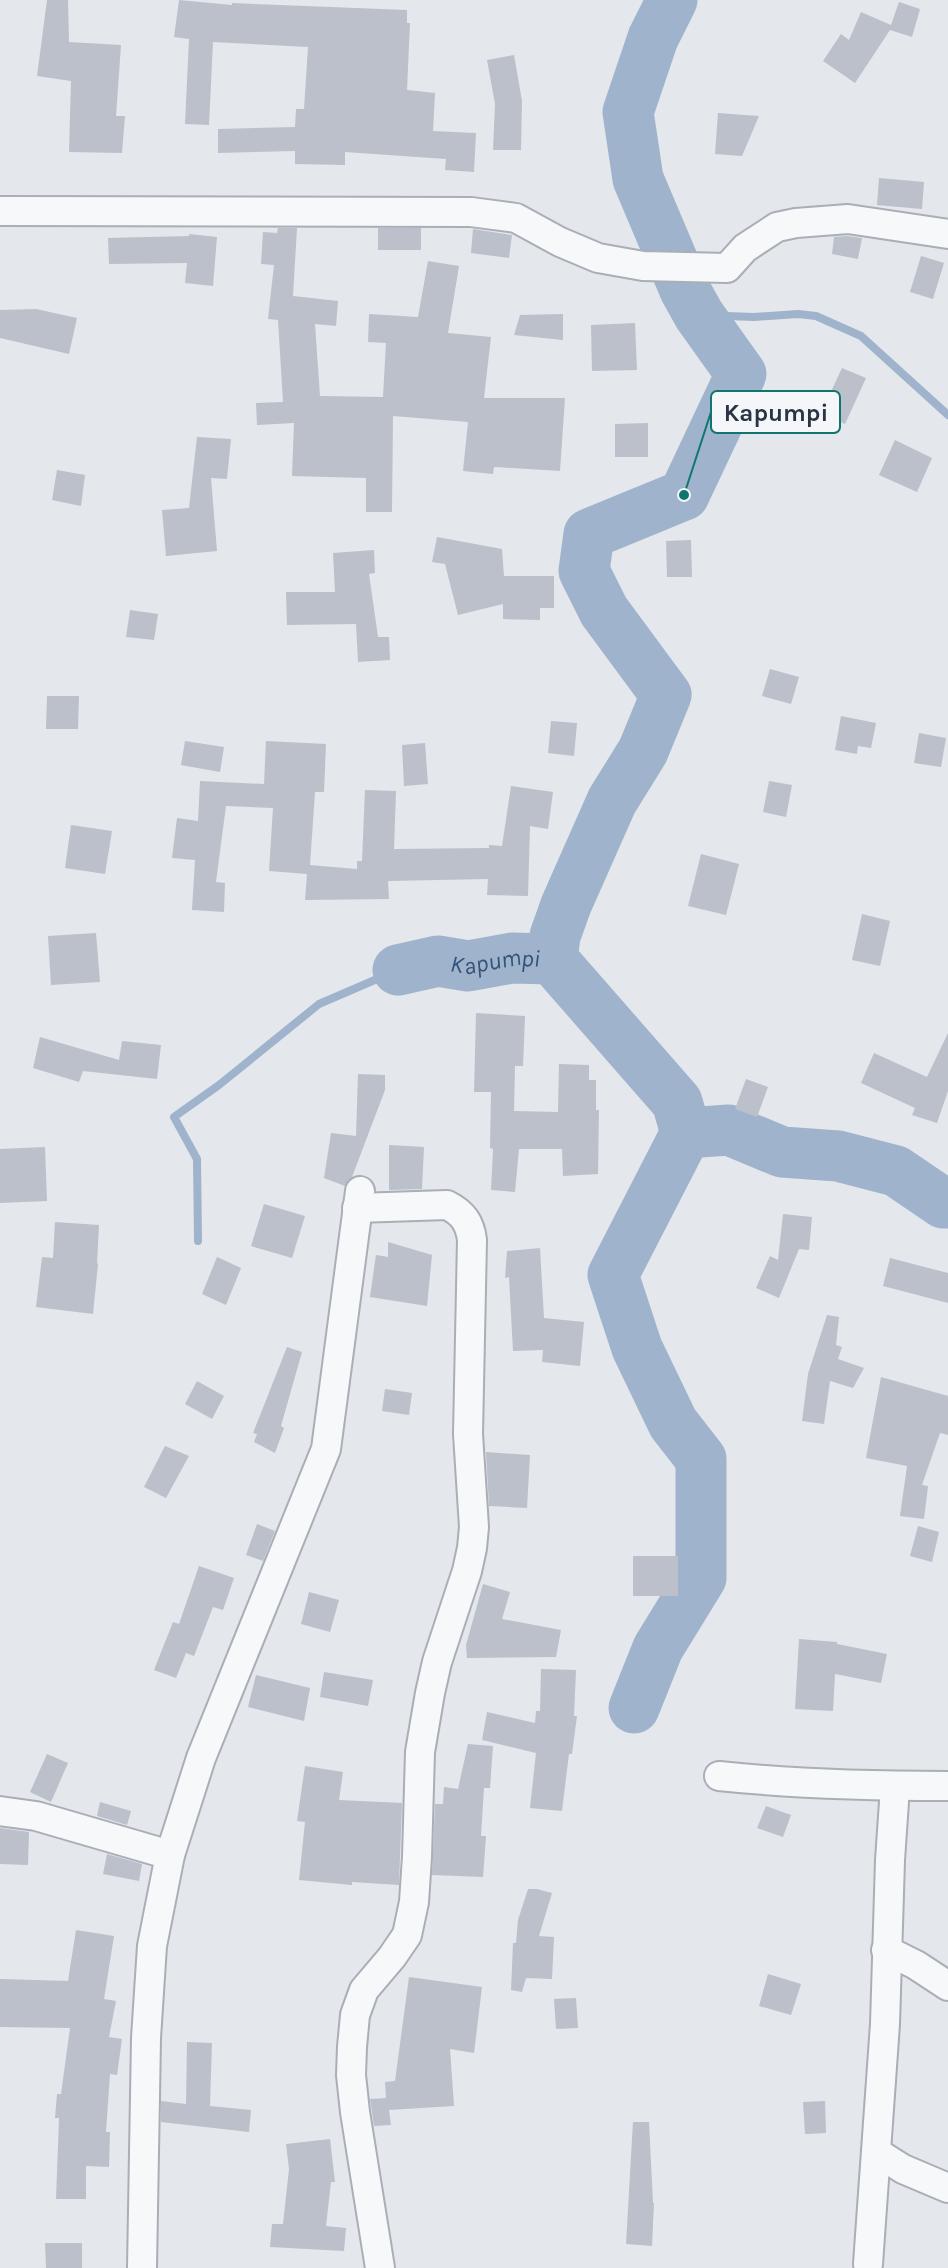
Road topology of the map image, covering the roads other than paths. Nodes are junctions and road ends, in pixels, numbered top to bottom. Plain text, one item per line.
1 (0, 211) edge
2 (948, 234) edge
3 (719, 1776) dead end
4 (895, 1786) junction
5 (948, 1786) edge
6 (0, 1811) edge
7 (170, 1855) junction
8 (886, 1950) junction
9 (948, 1986) edge
10 (876, 2152) junction
11 (948, 2188) edge
12 (868, 2264) dead end
13 (141, 2268) edge
14 (380, 2268) edge

1 - 2 street
3 - 4 street
4 - 5 street
4 - 8 street
6 - 7 street
7 - 13 street
7 - 14 street
8 - 9 street
8 - 10 street
10 - 11 street
10 - 12 street

